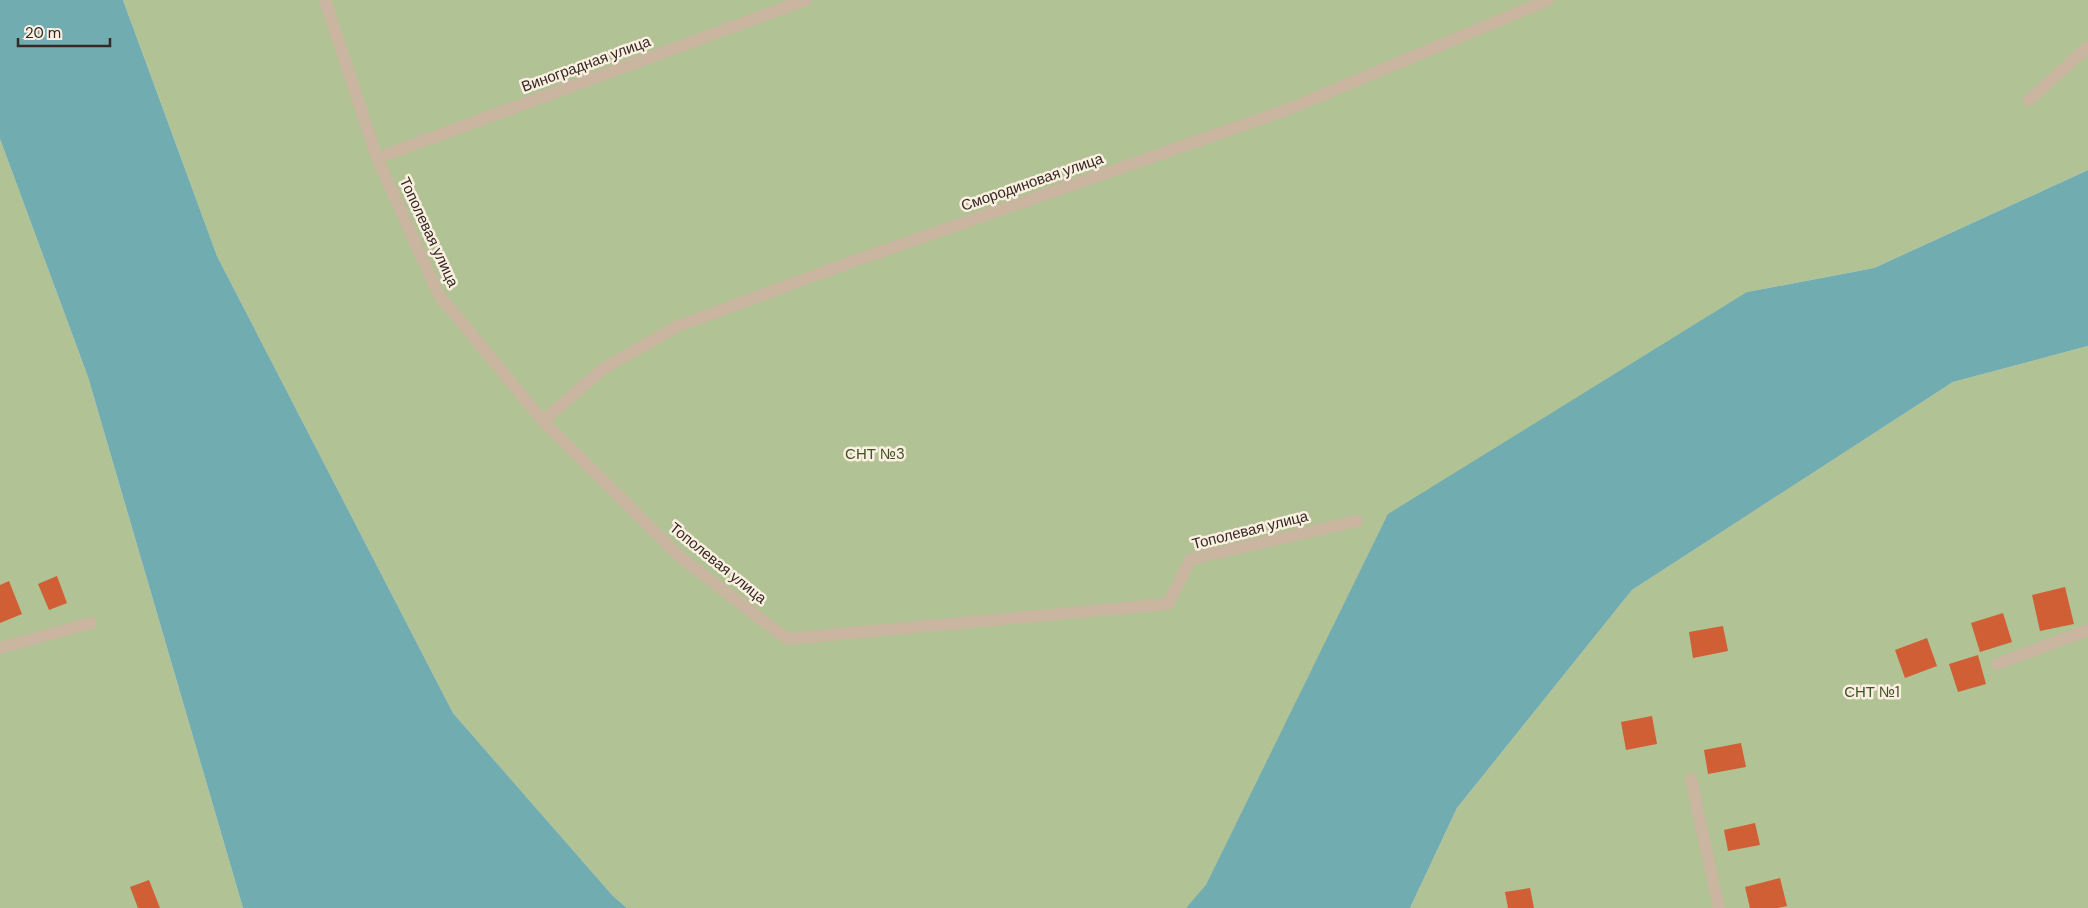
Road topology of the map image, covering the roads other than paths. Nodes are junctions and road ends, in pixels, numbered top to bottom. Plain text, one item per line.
1 (325, 0) edge
2 (806, 0) edge
3 (1548, 0) edge
4 (2088, 47) edge
5 (2029, 100) dead end
6 (377, 158) junction
7 (543, 421) junction
8 (1357, 521) dead end
9 (90, 622) dead end
10 (2088, 630) edge
11 (0, 648) edge
12 (1997, 664) dead end
13 (1691, 779) dead end
14 (1719, 908) edge

1 - 6 street, Тополевая улица
2 - 6 street, Виноградная улица
3 - 7 street, Смородиновая улица
4 - 5 street
6 - 7 street, Тополевая улица
7 - 8 street, Тополевая улица
9 - 11 street
10 - 12 street
13 - 14 street

